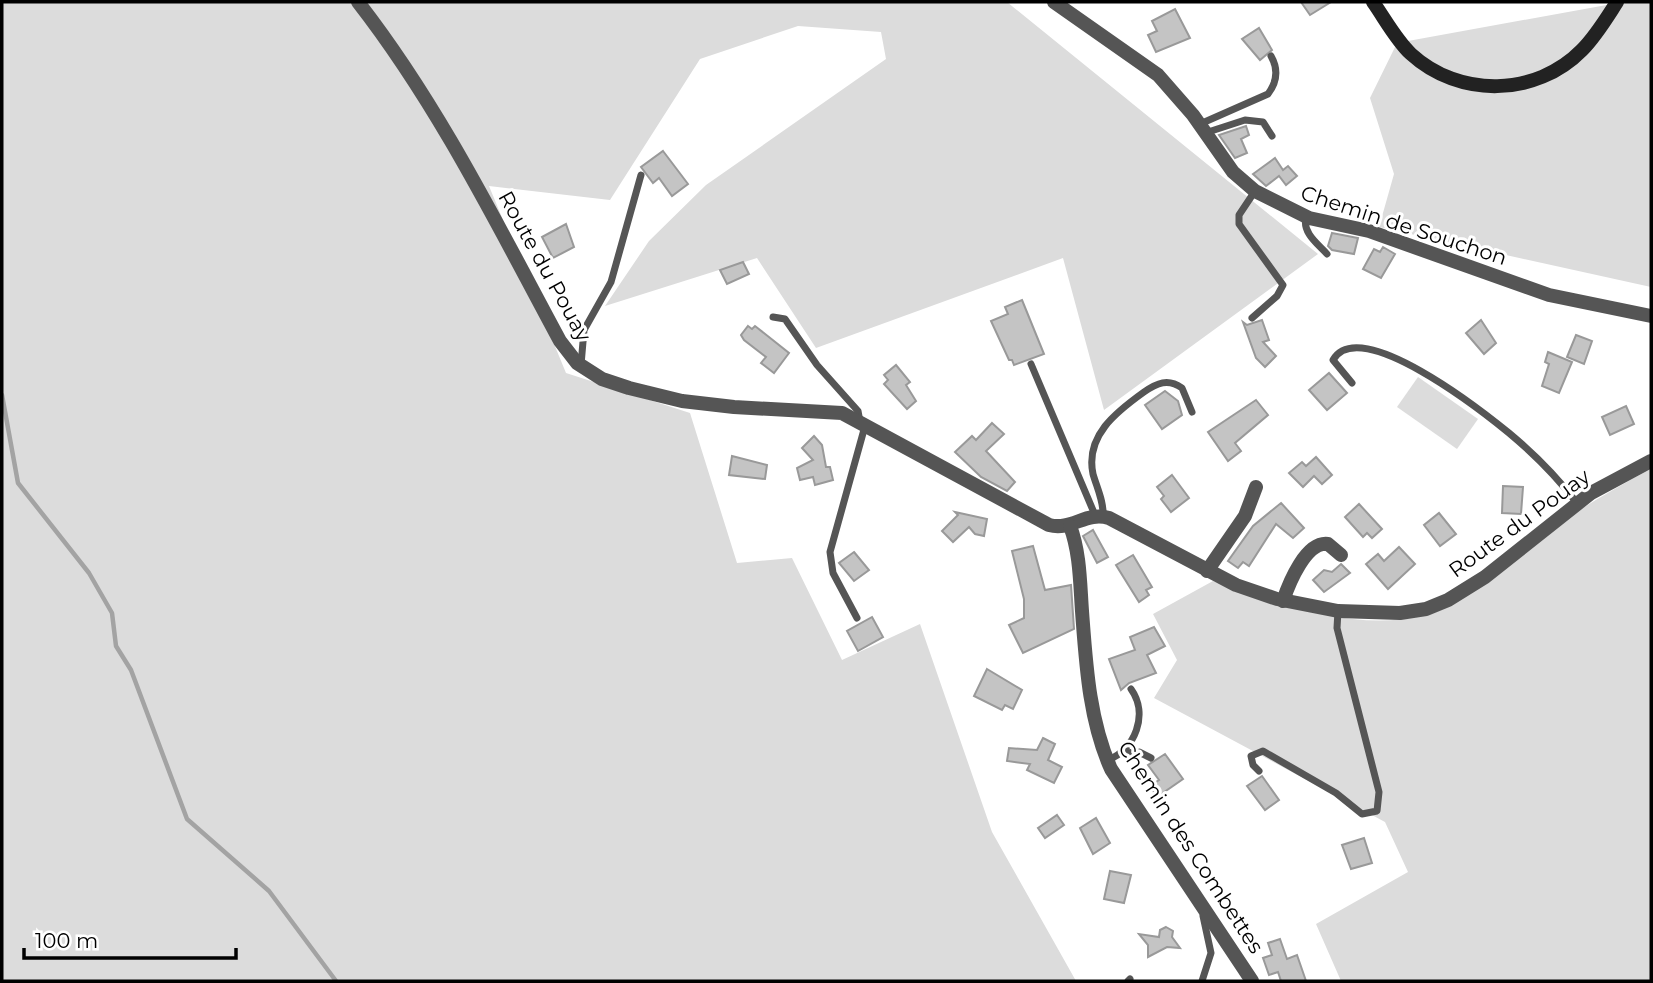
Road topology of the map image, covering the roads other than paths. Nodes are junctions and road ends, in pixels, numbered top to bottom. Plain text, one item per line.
1 (358, 2) edge
2 (1054, 2) edge
3 (1373, 2) edge
4 (1617, 2) edge
5 (1271, 56) dead end
6 (1202, 129) junction
7 (1272, 136) dead end
8 (641, 175) dead end
9 (1255, 191) junction
10 (1307, 217) junction
11 (1327, 254) dead end
12 (1651, 316) edge
13 (774, 317) dead end
14 (1252, 318) dead end
15 (1031, 363) dead end
16 (581, 366) junction
17 (1352, 383) dead end
18 (1192, 412) dead end
19 (863, 424) junction
20 (1651, 460) edge
21 (1256, 487) dead end
22 (1577, 503) junction
23 (1099, 516) junction
24 (1070, 526) junction
25 (1341, 555) dead end
26 (1207, 571) junction
27 (1283, 601) junction
28 (1338, 611) junction
29 (857, 618) dead end
30 (1131, 689) dead end
31 (1123, 753) junction
32 (1151, 758) dead end
33 (1108, 761) junction
34 (1259, 771) dead end
35 (1204, 907) junction
36 (1202, 981) edge
37 (1252, 981) edge

1 - 16 street, Route du Pouay
2 - 6 street, Chemin de Souchon
3 - 4 main road
5 - 6 lane
6 - 7 lane
6 - 9 street, Chemin de Souchon
8 - 16 lane
9 - 10 street, Chemin de Souchon
9 - 14 lane
10 - 11 lane
10 - 12 street, Chemin de Souchon
13 - 19 lane
15 - 23 lane
16 - 19 street, Route du Pouay
17 - 22 lane
18 - 23 lane
19 - 24 street, Route du Pouay
19 - 29 lane
20 - 22 street, Route du Pouay
21 - 26 street
22 - 28 street, Route du Pouay
23 - 24 street
23 - 26 street, Route du Pouay
24 - 33 street, Chemin des Combettes
25 - 27 street
26 - 27 street, Route du Pouay
27 - 28 street, Route du Pouay
28 - 34 lane
30 - 31 lane
31 - 32 lane
31 - 33 lane
33 - 35 street, Chemin des Combettes
35 - 36 lane
35 - 37 street, Chemin des Combettes

